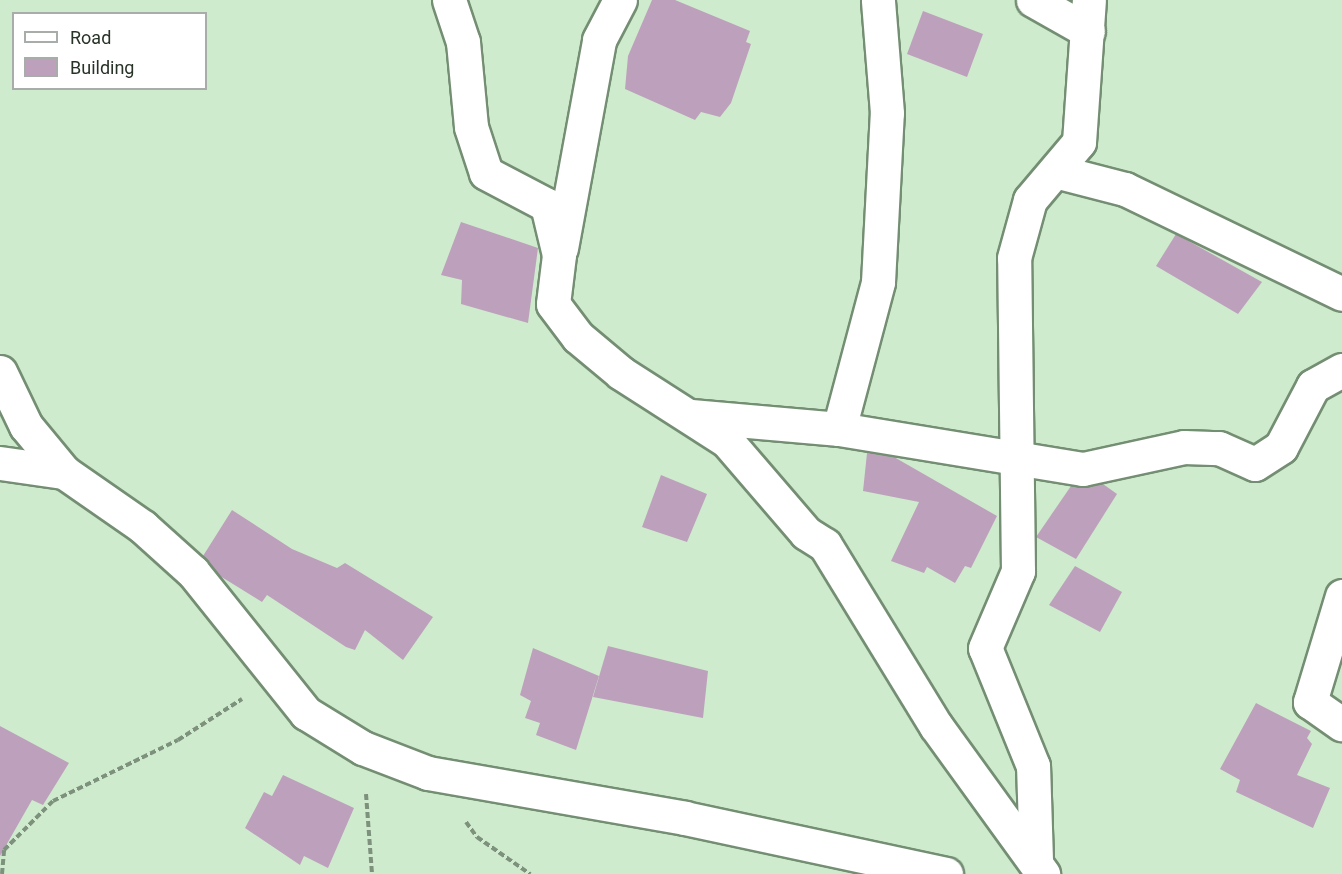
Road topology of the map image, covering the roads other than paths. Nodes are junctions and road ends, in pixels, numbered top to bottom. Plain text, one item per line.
1 (449, 0) edge
2 (620, 0) edge
3 (878, 0) edge
4 (1033, 0) edge
5 (1088, 16) edge
6 (1055, 171) junction
7 (559, 255) junction
8 (1342, 294) edge
9 (1342, 370) edge
10 (0, 372) edge
11 (690, 416) junction
12 (839, 429) junction
13 (1018, 460) junction
14 (0, 463) edge
15 (64, 472) junction
16 (1342, 596) edge
17 (1342, 724) edge
18 (1040, 867) edge
19 (946, 874) edge

1 - 7 street
2 - 7 street
3 - 12 street
4 - 5 street
5 - 6 street
6 - 8 street
6 - 13 street
7 - 11 street
9 - 13 street
10 - 15 street
11 - 12 street
11 - 18 street
12 - 13 street
13 - 18 street
14 - 15 street
15 - 19 street
16 - 17 street

